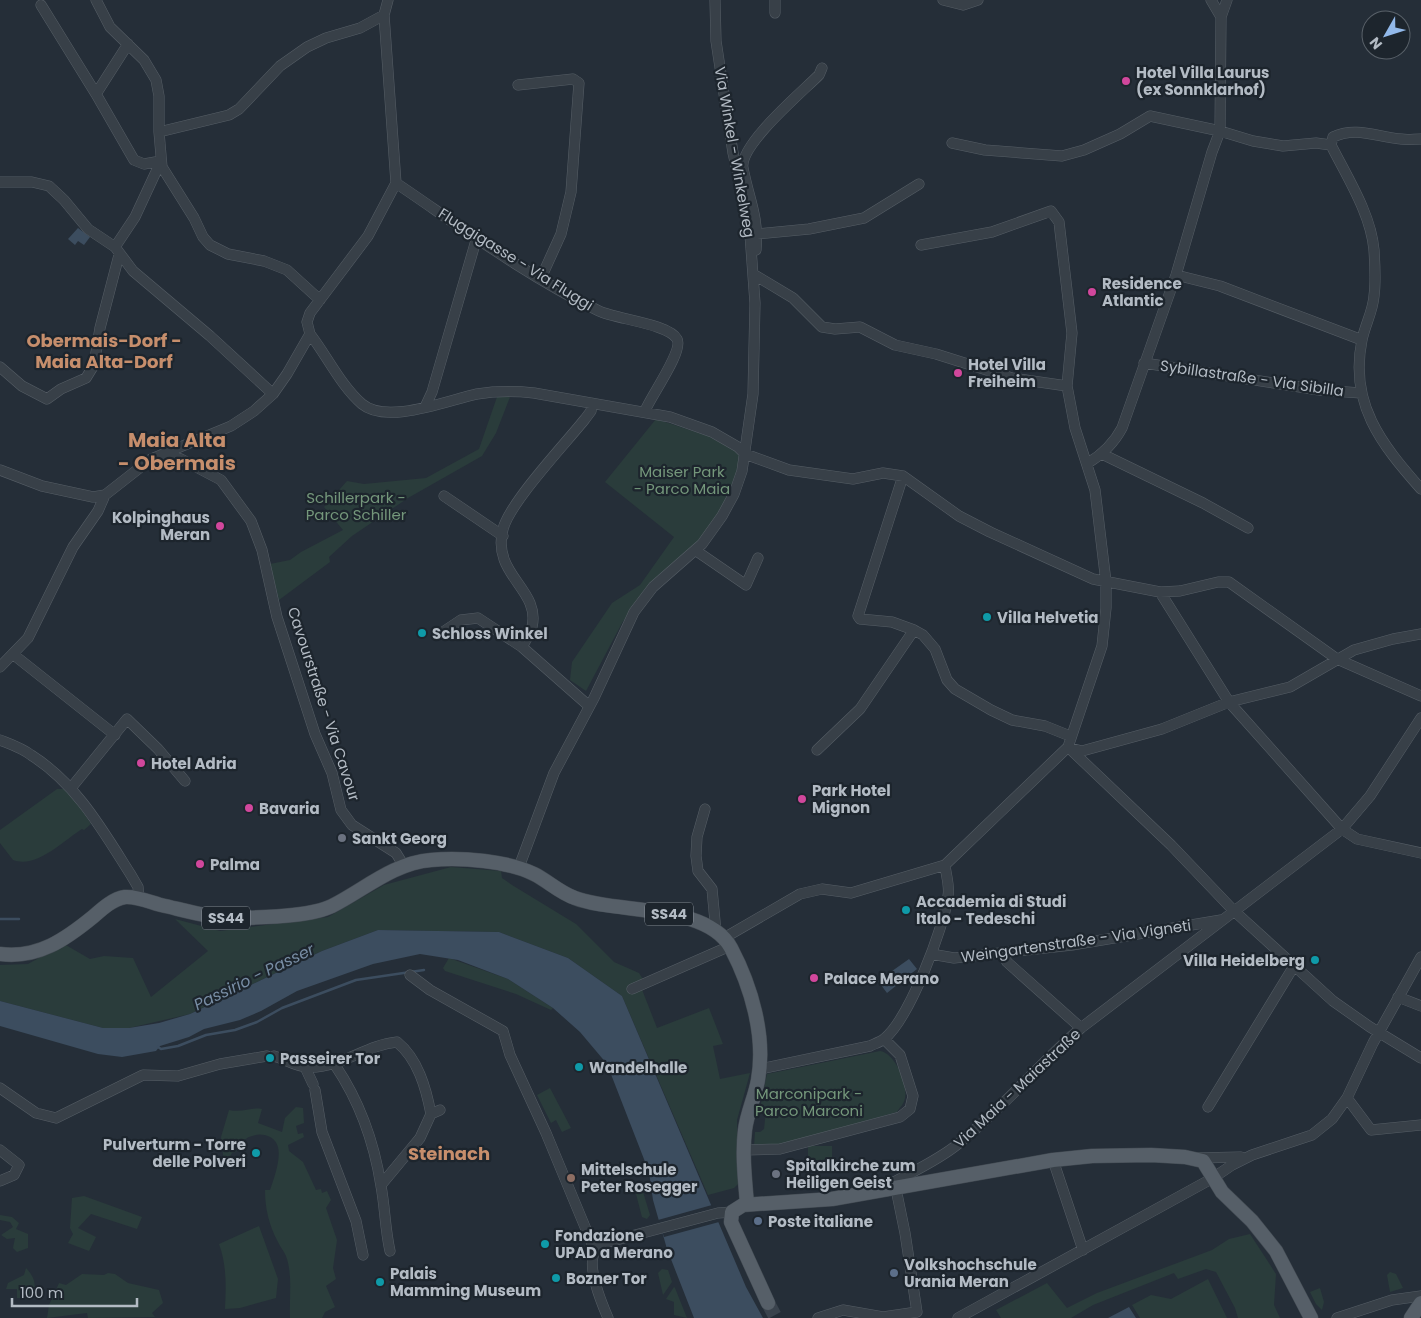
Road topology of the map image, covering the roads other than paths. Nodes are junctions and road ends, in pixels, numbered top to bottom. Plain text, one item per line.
1 (96, 0) edge
2 (388, 0) edge
3 (715, 0) edge
4 (775, 0) edge
5 (943, 0) edge
6 (978, 0) edge
7 (1211, 0) edge
8 (1227, 0) edge
9 (41, 5) dead end
10 (775, 13) dead end
11 (384, 15) junction
12 (1221, 17) junction
13 (128, 44) junction
14 (822, 68) dead end
15 (518, 85) dead end
16 (96, 94) junction
17 (1220, 131) junction
18 (159, 132) junction
19 (1421, 139) edge
20 (952, 143) dead end
21 (1331, 145) junction
22 (161, 161) junction
23 (0, 182) edge
24 (396, 183) junction
25 (919, 184) dead end
26 (757, 234) junction
27 (477, 237) junction
28 (921, 245) dead end
29 (117, 251) junction
30 (752, 269) junction
31 (1176, 275) junction
32 (540, 278) junction
33 (320, 300) junction
34 (310, 334) junction
35 (1362, 340) junction
36 (1144, 363) junction
37 (0, 366) edge
38 (1067, 386) junction
39 (1361, 393) junction
40 (273, 394) junction
41 (592, 404) junction
42 (425, 407) junction
43 (645, 411) junction
44 (165, 454) junction
45 (746, 454) junction
46 (1102, 454) junction
47 (1088, 463) junction
48 (0, 470) edge
49 (903, 476) junction
50 (1421, 488) edge
51 (105, 495) junction
52 (444, 496) dead end
53 (1248, 528) dead end
54 (503, 536) junction
55 (695, 550) junction
56 (758, 558) dead end
57 (1106, 582) junction
58 (1160, 592) junction
59 (914, 630) junction
60 (443, 632) dead end
61 (1421, 634) edge
62 (522, 647) junction
63 (14, 654) junction
64 (1337, 659) junction
65 (0, 667) edge
66 (1421, 696) edge
67 (1229, 702) junction
68 (589, 706) junction
69 (1421, 718) edge
70 (115, 735) junction
71 (1070, 736) junction
72 (0, 740) edge
73 (1068, 747) junction
74 (817, 750) dead end
75 (185, 781) dead end
76 (71, 788) junction
77 (705, 809) dead end
78 (1342, 829) junction
79 (1421, 853) edge
80 (945, 865) junction
81 (404, 866) junction
82 (519, 867) junction
83 (139, 899) junction
84 (1233, 910) junction
85 (1222, 920) junction
86 (724, 939) junction
87 (1002, 953) junction
88 (0, 954) edge
89 (930, 954) junction
90 (1421, 957) edge
91 (1294, 966) junction
92 (410, 976) dead end
93 (632, 989) dead end
94 (1398, 996) junction
95 (1421, 1006) edge
96 (1081, 1028) junction
97 (1381, 1028) junction
98 (884, 1039) junction
99 (1421, 1058) edge
100 (335, 1065) junction
101 (305, 1068) junction
102 (760, 1069) junction
103 (0, 1088) edge
104 (1346, 1098) junction
105 (1208, 1107) dead end
106 (1421, 1125) edge
107 (0, 1150) edge
108 (744, 1150) junction
109 (1252, 1155) junction
110 (1194, 1158) junction
111 (1051, 1161) junction
112 (1213, 1178) junction
113 (0, 1181) edge
114 (381, 1185) junction
115 (896, 1189) junction
116 (876, 1192) junction
117 (747, 1204) junction
118 (732, 1212) junction
119 (1083, 1250) junction
120 (390, 1251) dead end
121 (595, 1251) junction
122 (363, 1254) dead end
123 (1421, 1296) edge
124 (768, 1303) tunnel mouth
125 (1421, 1303) edge
126 (920, 1315) edge
127 (608, 1318) edge
128 (818, 1318) edge
129 (958, 1318) edge
130 (1311, 1318) edge
131 (1337, 1318) edge
132 (1411, 1318) edge

1 - 13 street
2 - 11 street
3 - 30 street, Via Winkel - Winkelweg
4 - 10 street
5 - 6 street
7 - 12 street
8 - 12 street
9 - 16 street
11 - 18 street
11 - 24 street
12 - 17 street
13 - 16 street
13 - 18 street
14 - 26 street
15 - 32 street
16 - 22 street
17 - 20 street
17 - 21 street
17 - 31 street
18 - 22 street
19 - 21 street
21 - 35 street
22 - 29 street
22 - 33 street
23 - 29 street
24 - 27 street, Fluggigasse - Via Fluggi
24 - 33 street
25 - 26 street
26 - 30 street
27 - 32 street, Fluggigasse - Via Fluggi
27 - 42 street
28 - 38 street
29 - 37 street
29 - 40 street
30 - 38 street
30 - 45 street, Via Winkel - Winkelweg
31 - 35 street
31 - 36 street
32 - 43 street, Fluggigasse - Via Fluggi
33 - 34 street
34 - 40 street
34 - 42 street
35 - 39 street
36 - 39 street, Sybillastraße - Via Sibilla
36 - 46 street
38 - 47 street
39 - 50 street
40 - 44 street
41 - 42 street
41 - 43 street
41 - 54 street
43 - 45 street
44 - 51 street
44 - 81 street, Cavourstraße - Via Cavour
45 - 49 street
45 - 55 street, Via Winkel - Winkelweg
46 - 47 street
46 - 53 street
47 - 57 street
48 - 51 street
49 - 57 street
49 - 59 street
51 - 63 street
52 - 54 street
54 - 62 street
55 - 56 street
55 - 68 street, Via Winkel - Winkelweg
57 - 58 street
57 - 71 street
58 - 64 street
58 - 67 street
59 - 71 street
59 - 74 street
60 - 62 street
61 - 64 street
62 - 68 street
63 - 65 street
63 - 70 street
64 - 66 street
64 - 67 street
67 - 73 street
67 - 78 street
68 - 82 street, Via Winkel - Winkelweg
69 - 78 street, Via Maia - Maiastraße
70 - 75 street
70 - 76 street
71 - 73 street
72 - 76 street
73 - 80 street
73 - 84 street
76 - 83 street
77 - 86 street
78 - 79 street
78 - 84 street, Via Maia - Maiastraße
80 - 86 street
80 - 89 street
81 - 82 main road, SS44
81 - 83 main road, SS44
82 - 86 main road, SS44
83 - 88 main road, SS44
84 - 85 street, Via Maia - Maiastraße
84 - 91 street
85 - 87 street, Weingartenstraße - Via Vigneti
85 - 96 street, Via Maia - Maiastraße
86 - 93 street
86 - 102 main road
87 - 89 street, Weingartenstraße - Via Vigneti
87 - 96 street
89 - 98 street
90 - 94 street
91 - 97 street
91 - 105 street
92 - 121 street
94 - 95 street
94 - 97 street
96 - 116 street, Via Maia - Maiastraße
97 - 99 street
97 - 104 street
98 - 102 street
98 - 108 street
100 - 101 street
100 - 114 street
100 - 114 street
101 - 103 street
101 - 122 street
102 - 108 main road
104 - 106 street
104 - 109 street
107 - 113 street
108 - 117 main road
109 - 110 street
109 - 112 street
110 - 111 main road
110 - 112 main road
111 - 115 main road
111 - 119 street
112 - 119 street
112 - 130 main road
114 - 120 street
115 - 116 main road
115 - 126 street
116 - 117 main road
117 - 118 main road
118 - 121 street
118 - 124 main road
119 - 129 street
121 - 127 street
123 - 131 street
125 - 132 main road
126 - 128 street

